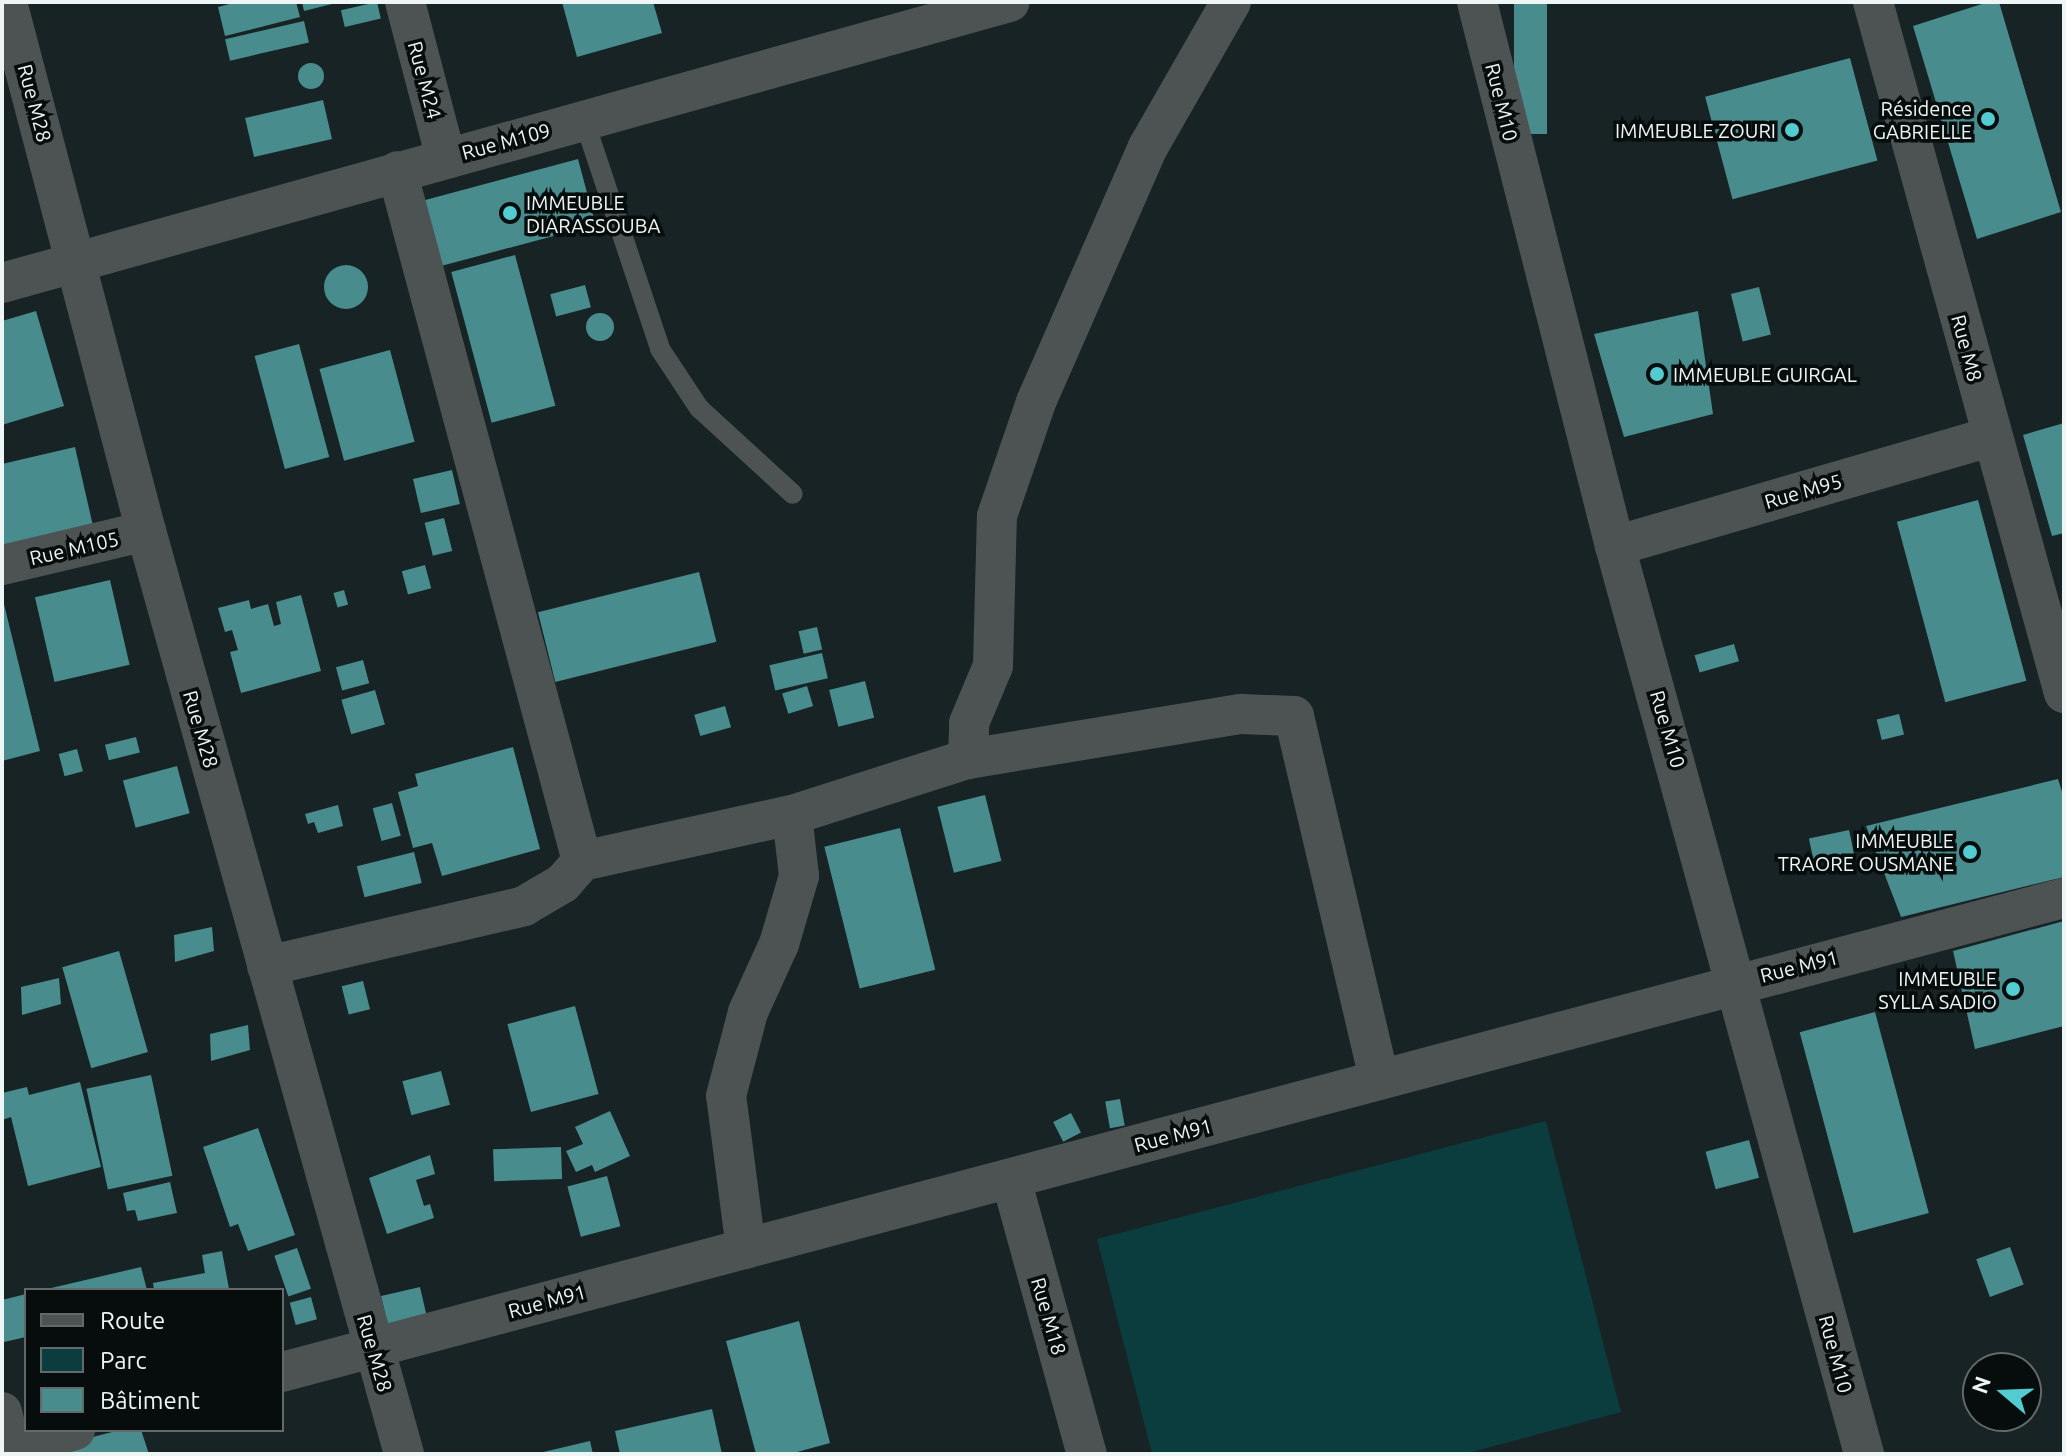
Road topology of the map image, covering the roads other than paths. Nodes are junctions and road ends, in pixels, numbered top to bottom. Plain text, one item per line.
1 (7, 2) edge
2 (405, 2) edge
3 (1010, 2) edge
4 (1231, 2) edge
5 (1477, 2) edge
6 (1873, 2) edge
7 (584, 120) junction
8 (446, 158) junction
9 (397, 171) junction
10 (78, 260) junction
11 (2, 283) edge
12 (1991, 437) junction
13 (793, 494) dead end
14 (146, 531) junction
15 (1615, 546) junction
16 (2, 565) edge
17 (2064, 693) edge
18 (968, 759) junction
19 (792, 815) junction
20 (582, 861) junction
21 (2064, 898) edge
22 (267, 966) junction
23 (1735, 982) junction
24 (1379, 1079) junction
25 (1011, 1179) junction
26 (746, 1249) junction
27 (373, 1346) junction
28 (284, 1371) edge
29 (55, 1432) edge
30 (5, 1437) edge
31 (404, 1454) edge
32 (1087, 1454) edge
33 (1864, 1454) edge

1 - 10 street, Rue M28
2 - 8 street, Rue M24
3 - 7 street, Rue M109
4 - 18 street
5 - 15 street, Rue M10
6 - 12 street, Rue M8
7 - 8 street, Rue M109
7 - 13 lane
8 - 9 street, Rue M109
9 - 10 street, Rue M109
9 - 20 street
10 - 11 street, Rue M109
10 - 14 street, Rue M28
12 - 15 street, Rue M95
12 - 17 street, Rue M8
14 - 16 street, Rue M105
14 - 22 street, Rue M28
15 - 23 street, Rue M10
18 - 19 street
18 - 24 street
19 - 20 street
19 - 26 street
20 - 22 street
21 - 23 street, Rue M91
22 - 27 street, Rue M28
23 - 24 street, Rue M91
23 - 33 street, Rue M10
24 - 25 street, Rue M91
25 - 26 street, Rue M91
25 - 32 street, Rue M18
26 - 27 street, Rue M91
27 - 28 street, Rue M91
27 - 31 street, Rue M28
29 - 30 street

